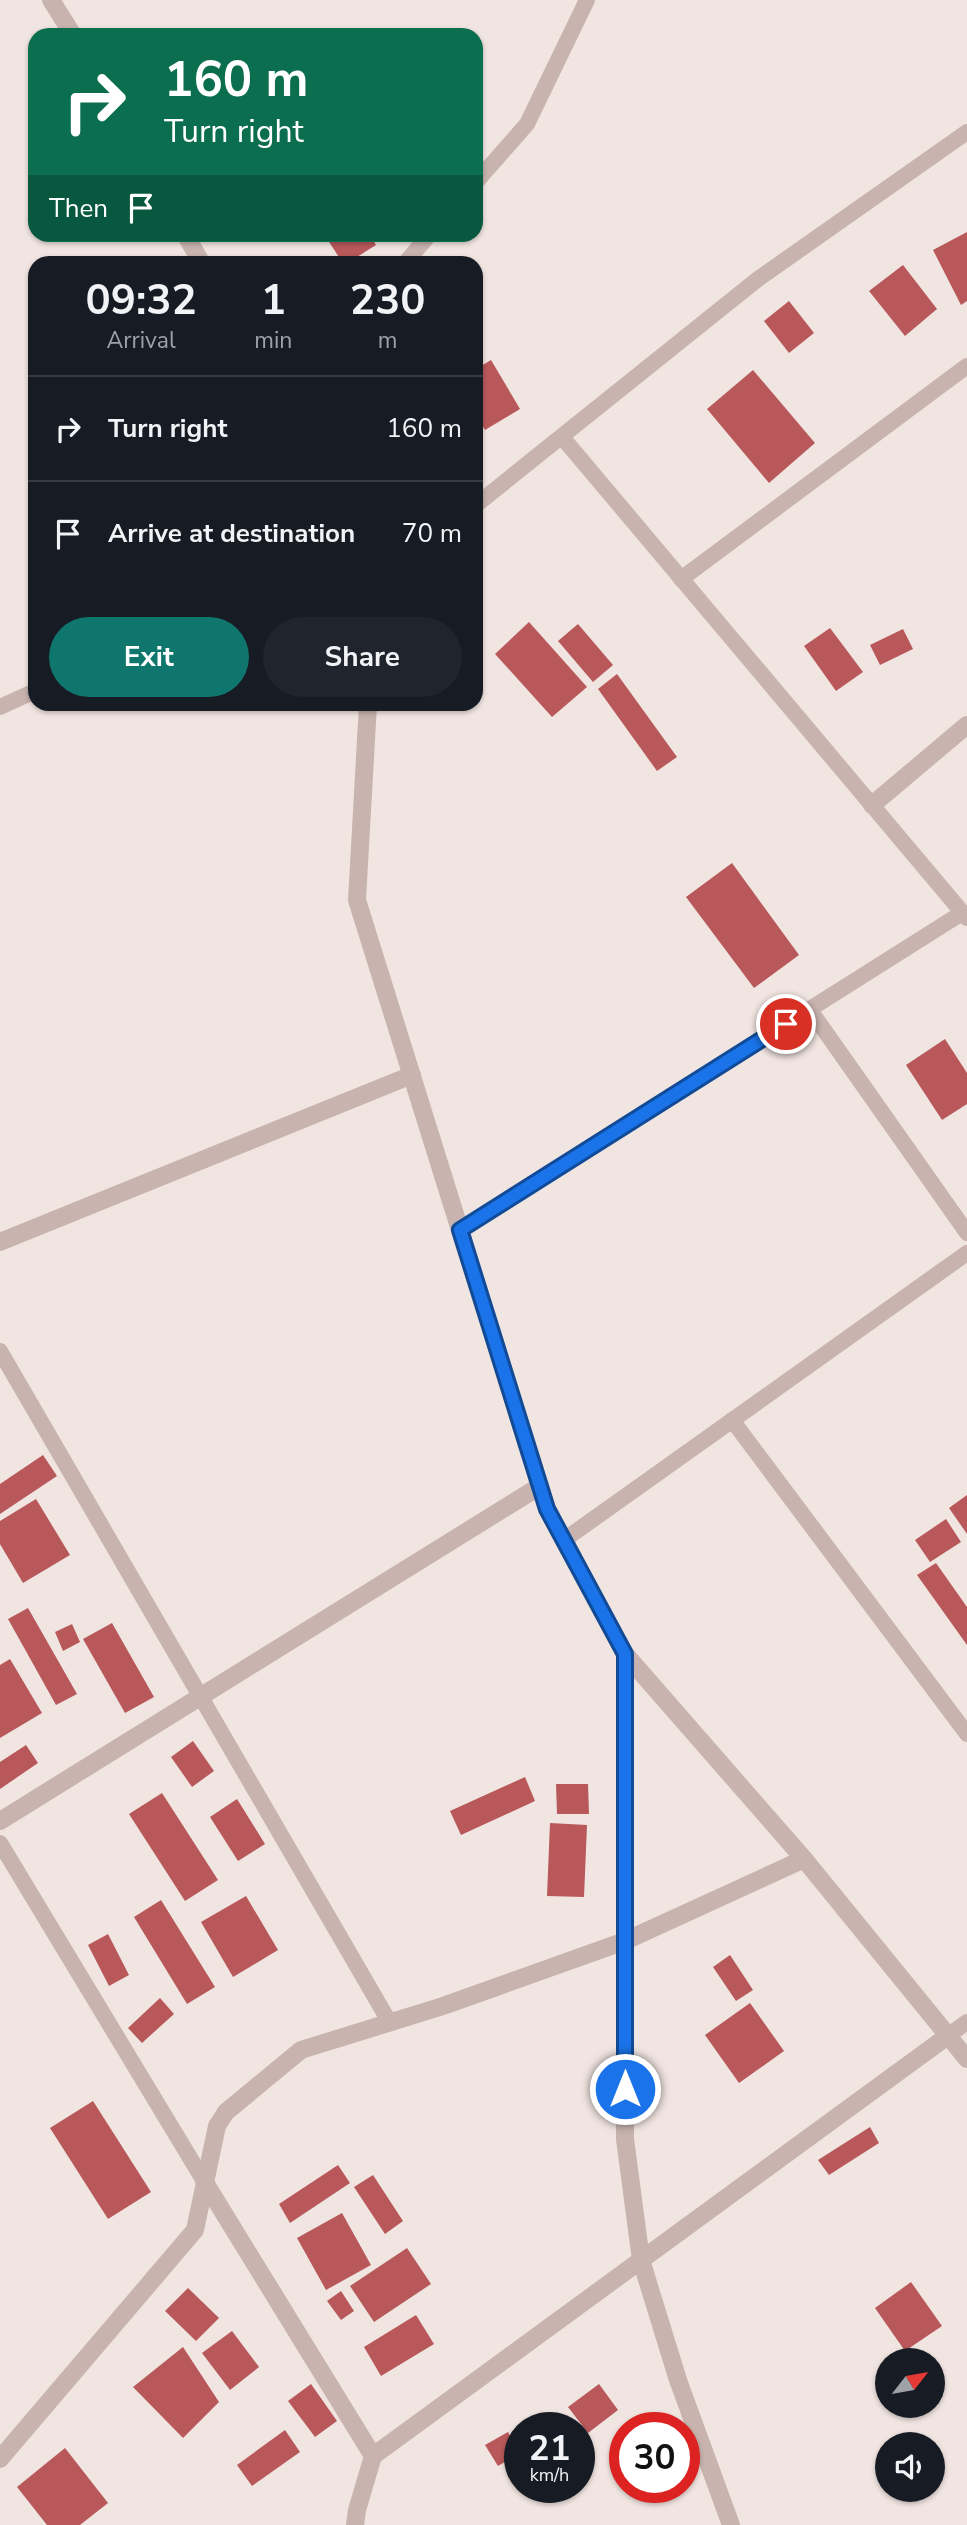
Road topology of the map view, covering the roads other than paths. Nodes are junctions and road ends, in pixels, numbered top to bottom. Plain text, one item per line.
1 (51, 0) edge
2 (587, 0) edge
3 (69, 28) edge
4 (967, 132) edge
5 (483, 174) edge
6 (423, 242) edge
7 (410, 256) edge
8 (967, 366) edge
9 (562, 437) junction
10 (483, 499) edge
11 (681, 579) junction
12 (28, 694) edge
13 (0, 707) edge
14 (368, 711) edge
15 (967, 725) edge
16 (872, 806) junction
17 (965, 916) edge
18 (810, 1010) junction
19 (412, 1075) junction
20 (460, 1230) junction
21 (967, 1233) edge
22 (0, 1242) edge
23 (967, 1253) edge
24 (0, 1351) edge
25 (732, 1420) junction
26 (540, 1486) junction
27 (564, 1540) junction
28 (625, 1654) junction
29 (200, 1696) junction
30 (967, 1734) edge
31 (0, 1821) edge
32 (0, 1843) edge
33 (804, 1859) junction
34 (625, 1941) junction
35 (967, 2022) edge
36 (390, 2023) junction
37 (949, 2035) junction
38 (967, 2059) edge
39 (204, 2181) junction
40 (641, 2260) junction
41 (373, 2456) junction
42 (0, 2459) edge
43 (355, 2525) edge
44 (731, 2525) edge

1 - 3 street
2 - 5 lane
4 - 9 lane
6 - 7 lane
8 - 11 lane
9 - 10 lane
9 - 11 lane
11 - 16 lane
12 - 13 lane
14 - 19 street
15 - 16 street
16 - 17 lane
17 - 18 lane
18 - 20 lane
18 - 21 lane
19 - 20 street
19 - 22 street
20 - 26 street
23 - 25 lane
24 - 29 lane
25 - 27 lane
25 - 30 lane
26 - 27 street
26 - 29 street
27 - 28 street
28 - 33 street
28 - 34 street
29 - 31 street
29 - 36 lane
32 - 39 lane
33 - 34 street
33 - 37 street
34 - 36 street
34 - 40 street
35 - 37 lane
36 - 39 street
37 - 38 street
37 - 40 street
39 - 41 street
39 - 42 street
40 - 41 street
40 - 44 street
41 - 43 street

